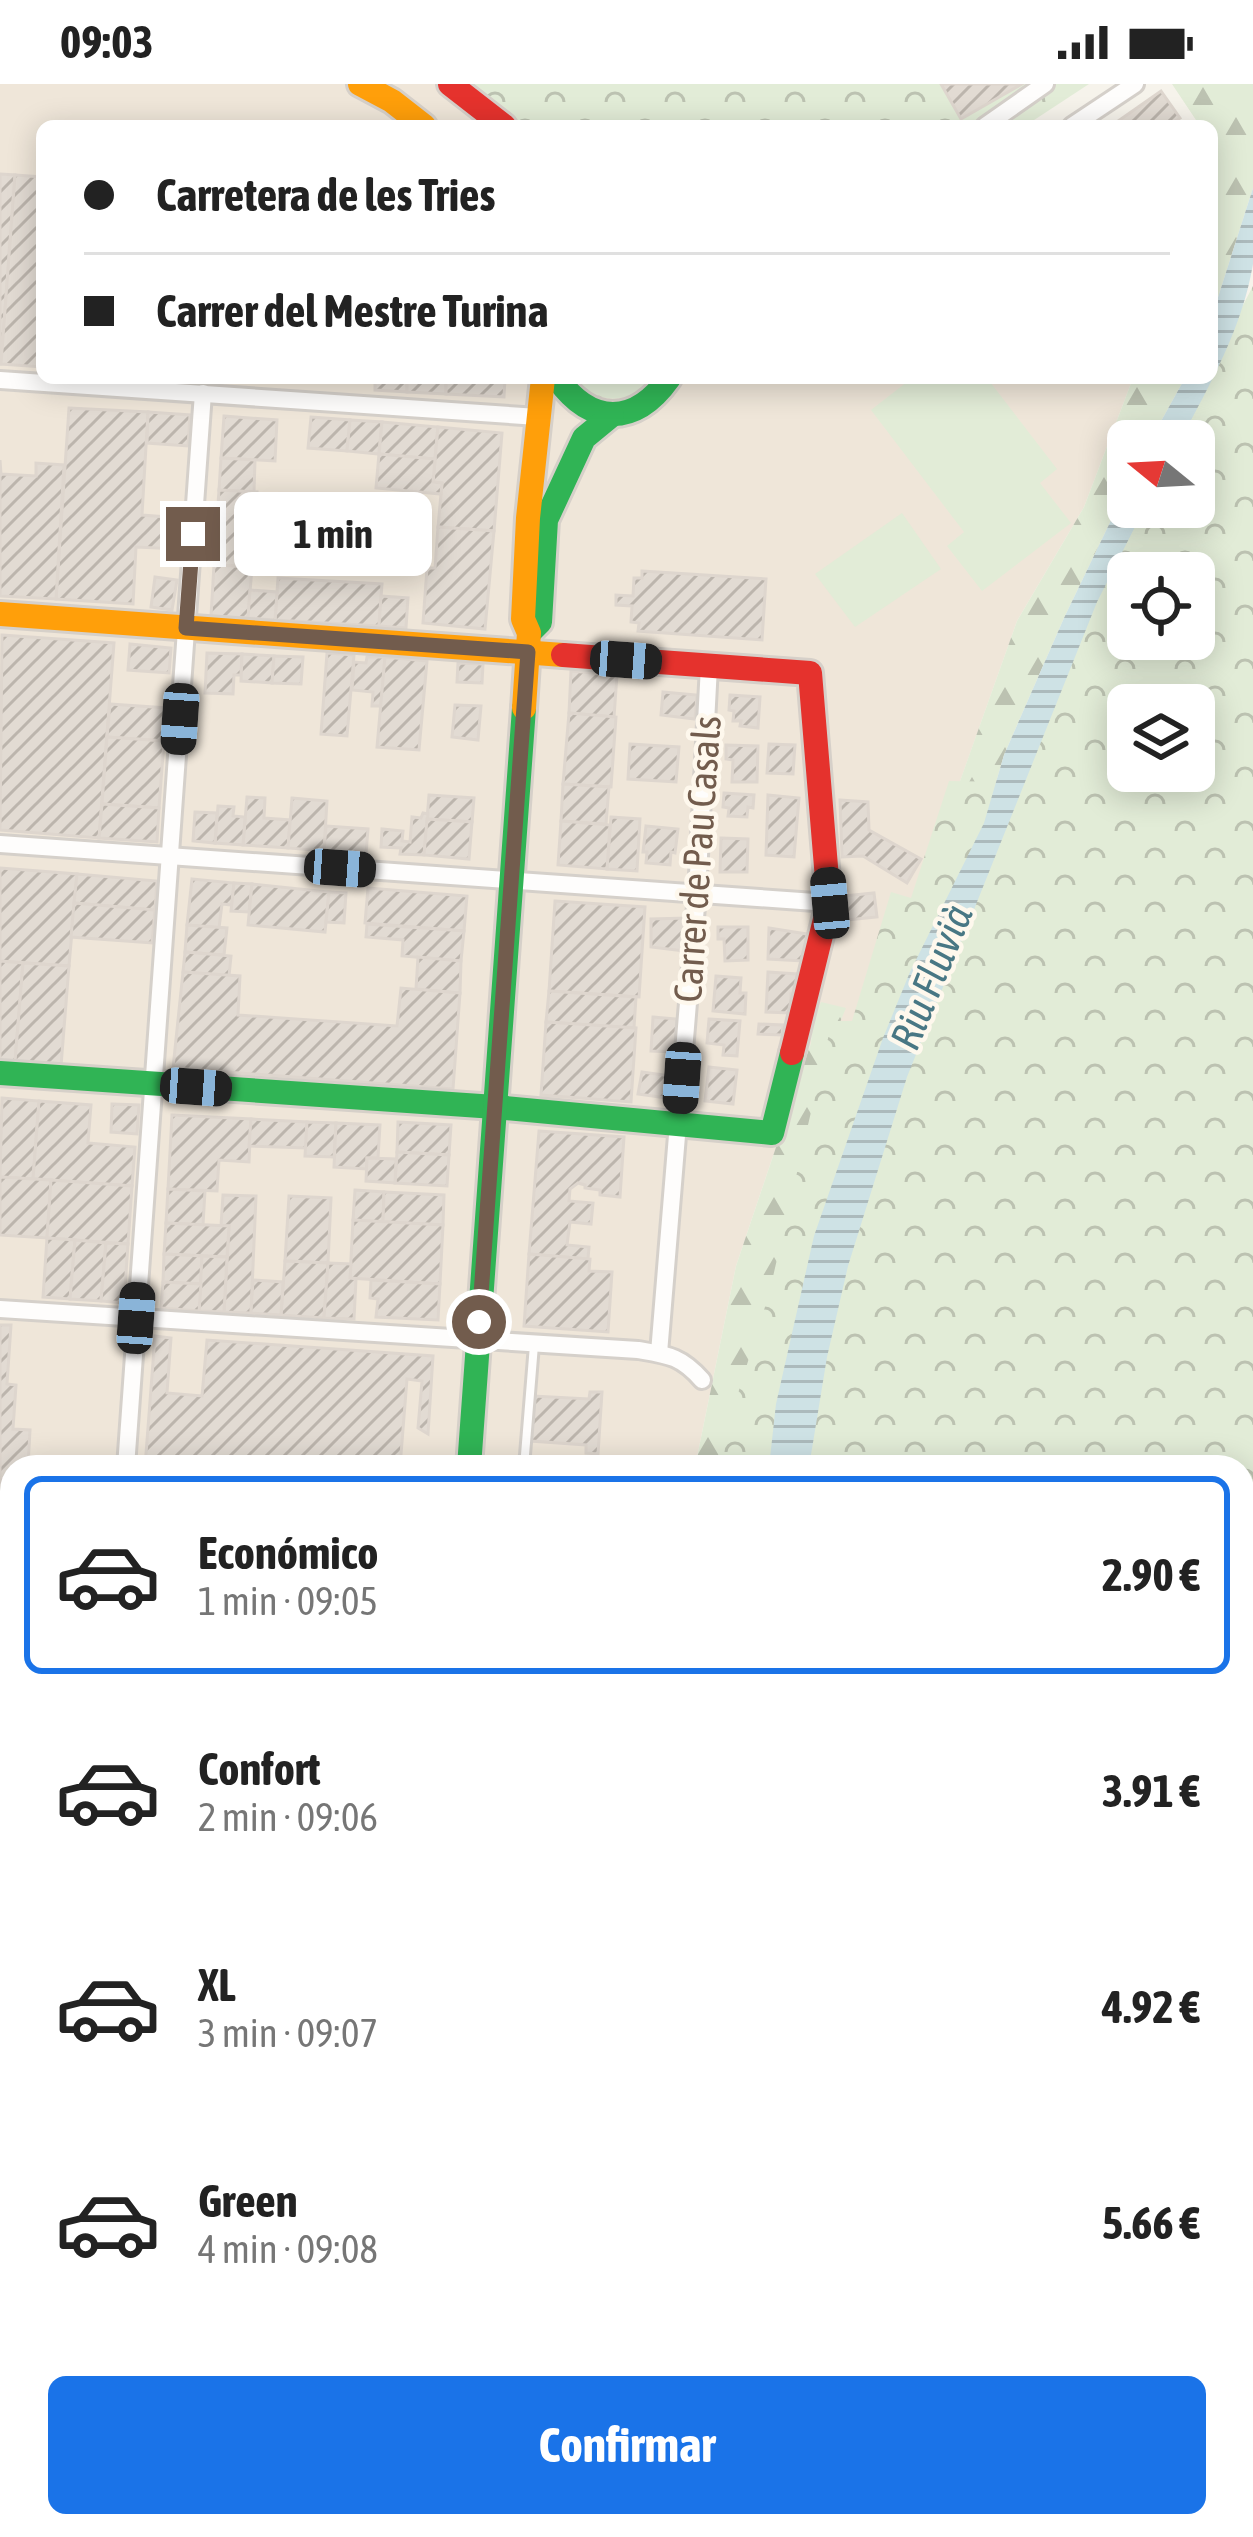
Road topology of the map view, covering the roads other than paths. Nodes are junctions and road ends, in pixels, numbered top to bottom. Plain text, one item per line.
1 (360, 84) edge
2 (450, 84) edge
3 (1045, 84) edge
4 (1135, 84) edge
5 (416, 120) edge
6 (496, 120) edge
7 (994, 120) edge
8 (1081, 120) edge
9 (0, 380) edge
10 (36, 382) edge
11 (62, 384) edge
12 (542, 384) edge
13 (562, 384) edge
14 (666, 384) edge
15 (203, 393) junction
16 (612, 415) junction
17 (538, 417) junction
18 (0, 614) edge
19 (186, 628) junction
20 (528, 643) junction
21 (710, 666) junction
22 (0, 844) edge
23 (170, 856) junction
24 (512, 881) junction
25 (697, 894) junction
26 (830, 903) junction
27 (0, 1073) edge
28 (153, 1084) junction
29 (495, 1108) junction
30 (678, 1124) junction
31 (0, 1310) edge
32 (136, 1318) junction
33 (478, 1342) junction
34 (534, 1345) junction
35 (659, 1353) junction
36 (702, 1380) dead end
37 (127, 1455) edge
38 (470, 1455) edge
39 (525, 1455) edge

1 - 5 street
2 - 6 street
3 - 7 street
4 - 8 street
9 - 10 street
11 - 15 street
12 - 17 street
13 - 16 street
14 - 16 street
15 - 17 street
15 - 19 street
16 - 20 street
17 - 20 street
18 - 19 street
19 - 20 street
19 - 23 street
20 - 21 street
20 - 24 street
21 - 25 street, Carrer de Pau Casals
21 - 26 street
22 - 23 street
23 - 24 street
23 - 28 street
24 - 25 street
24 - 29 street
25 - 26 street
25 - 30 street, Carrer de Pau Casals
26 - 30 street
27 - 28 street
28 - 29 street
28 - 32 street
29 - 30 street
29 - 33 street
30 - 35 street, Carrer de Pau Casals
31 - 32 street
32 - 33 street
32 - 37 street
33 - 34 street
33 - 38 street
34 - 35 street
34 - 39 lane
35 - 36 street

